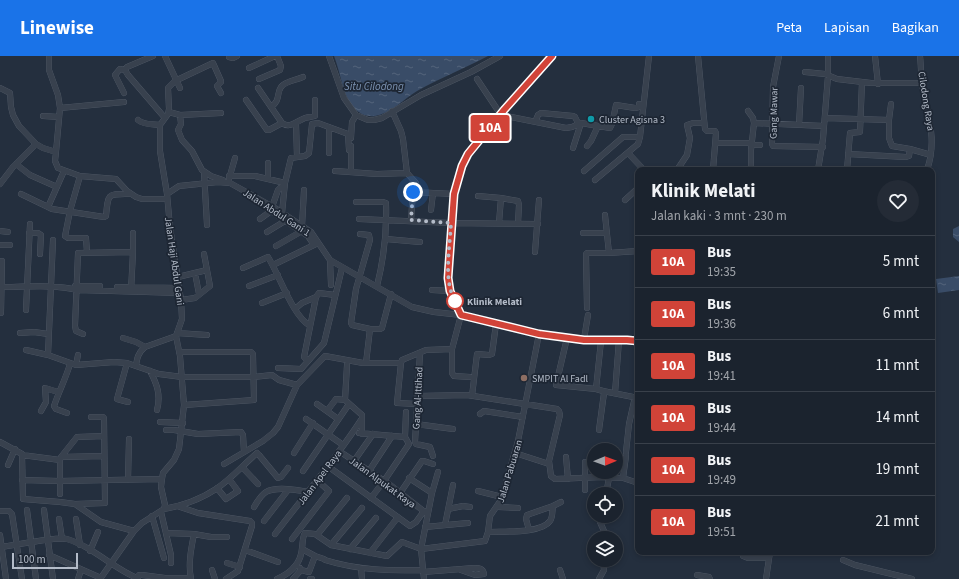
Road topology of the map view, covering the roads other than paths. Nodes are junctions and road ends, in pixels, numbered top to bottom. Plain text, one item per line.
1 (49, 56) edge
2 (153, 56) edge
3 (165, 56) edge
4 (237, 56) edge
5 (276, 56) edge
6 (329, 56) edge
7 (500, 56) edge
8 (552, 56) edge
9 (649, 56) edge
10 (698, 56) edge
11 (779, 56) edge
12 (828, 56) edge
13 (875, 56) edge
14 (920, 56) edge
15 (229, 57) edge
16 (249, 68) dead end
17 (125, 70) junction
18 (805, 72) dead end
19 (828, 76) junction
20 (303, 77) dead end
21 (259, 79) dead end
22 (477, 79) dead end
23 (175, 81) junction
24 (862, 82) junction
25 (922, 83) junction
26 (878, 84) junction
27 (0, 88) edge
28 (180, 88) dead end
29 (258, 88) dead end
30 (801, 88) dead end
31 (124, 93) dead end
32 (220, 93) dead end
33 (246, 100) dead end
34 (315, 100) dead end
35 (124, 102) dead end
36 (640, 104) dead end
37 (891, 104) dead end
38 (271, 107) junction
39 (60, 108) junction
40 (392, 111) junction
41 (748, 111) dead end
42 (168, 112) junction
43 (221, 113) dead end
44 (180, 115) junction
45 (356, 115) junction
46 (501, 115) junction
47 (42, 116) dead end
48 (60, 117) junction
49 (164, 118) junction
50 (824, 118) junction
51 (860, 119) junction
52 (138, 120) dead end
53 (890, 120) junction
54 (535, 122) junction
55 (282, 123) junction
56 (296, 123) junction
57 (580, 123) junction
58 (704, 123) junction
59 (754, 123) junction
60 (772, 123) junction
61 (798, 125) junction
62 (160, 126) junction
63 (598, 126) junction
64 (824, 126) junction
65 (329, 127) junction
66 (640, 137) junction
67 (716, 143) junction
68 (36, 144) junction
69 (751, 144) junction
70 (760, 145) dead end
71 (587, 146) dead end
72 (822, 147) junction
73 (574, 148) dead end
74 (910, 149) junction
75 (348, 150) dead end
76 (56, 152) junction
77 (329, 153) dead end
78 (628, 153) junction
79 (848, 154) junction
80 (931, 155) junction
81 (296, 157) junction
82 (235, 158) dead end
83 (268, 163) dead end
84 (16, 164) junction
85 (641, 167) edge
86 (679, 167) edge
87 (713, 167) edge
88 (751, 167) edge
89 (819, 167) edge
90 (847, 167) edge
91 (928, 167) edge
92 (64, 171) junction
93 (335, 171) dead end
94 (584, 171) dead end
95 (204, 172) junction
96 (351, 172) junction
97 (407, 173) junction
98 (80, 176) junction
99 (229, 176) junction
100 (268, 178) junction
101 (595, 180) dead end
102 (226, 182) junction
103 (205, 183) junction
104 (0, 184) edge
105 (285, 185) junction
106 (57, 187) junction
107 (304, 190) dead end
108 (635, 191) edge
109 (417, 192) junction
110 (433, 193) junction
111 (21, 194) dead end
112 (131, 194) junction
113 (454, 194) junction
114 (478, 196) dead end
115 (166, 197) junction
116 (501, 198) junction
117 (539, 200) dead end
118 (625, 200) dead end
119 (356, 202) dead end
120 (48, 207) junction
121 (272, 207) junction
122 (431, 210) dead end
123 (70, 211) junction
124 (282, 213) junction
125 (605, 215) dead end
126 (260, 219) dead end
127 (359, 219) dead end
128 (386, 220) junction
129 (411, 220) junction
130 (285, 221) junction
131 (451, 223) junction
132 (500, 223) junction
133 (518, 223) junction
134 (30, 224) dead end
135 (538, 224) junction
136 (207, 225) dead end
137 (302, 229) junction
138 (0, 231) edge
139 (8, 232) dead end
140 (267, 232) dead end
141 (29, 233) junction
142 (134, 233) dead end
143 (583, 233) dead end
144 (607, 233) junction
145 (360, 234) dead end
146 (386, 239) junction
147 (53, 240) dead end
148 (420, 242) dead end
149 (316, 244) junction
150 (0, 245) edge
151 (10, 245) dead end
152 (276, 246) dead end
153 (635, 251) edge
154 (87, 252) junction
155 (133, 252) junction
156 (535, 252) dead end
157 (609, 253) junction
158 (40, 254) dead end
159 (204, 254) dead end
160 (330, 260) junction
161 (2, 261) dead end
162 (273, 265) junction
163 (243, 268) dead end
164 (342, 268) junction
165 (207, 270) junction
166 (195, 273) junction
167 (278, 275) junction
168 (178, 276) junction
169 (359, 276) junction
170 (330, 285) dead end
171 (249, 286) dead end
172 (377, 286) junction
173 (0, 287) edge
174 (27, 287) junction
175 (51, 287) junction
176 (75, 288) junction
177 (131, 289) junction
178 (432, 290) dead end
179 (180, 291) junction
180 (450, 291) junction
181 (287, 293) junction
182 (199, 294) junction
183 (390, 294) junction
184 (335, 295) junction
185 (316, 297) junction
186 (181, 300) junction
187 (262, 304) dead end
188 (587, 308) dead end
189 (295, 309) junction
190 (26, 310) dead end
191 (1, 313) edge
192 (461, 315) junction
193 (588, 315) dead end
194 (496, 324) junction
195 (310, 326) junction
196 (370, 329) junction
197 (20, 333) dead end
198 (48, 334) junction
199 (83, 334) dead end
200 (539, 334) junction
201 (176, 335) junction
202 (207, 335) dead end
203 (123, 338) dead end
204 (567, 338) junction
205 (584, 340) junction
206 (619, 340) junction
207 (601, 341) junction
208 (635, 341) edge
209 (306, 346) junction
210 (145, 347) junction
211 (319, 348) junction
212 (452, 349) junction
213 (26, 350) dead end
214 (179, 352) junction
215 (420, 353) junction
216 (48, 355) junction
217 (78, 355) dead end
218 (308, 361) junction
219 (127, 363) junction
220 (366, 363) junction
221 (401, 363) junction
222 (73, 364) junction
223 (347, 365) dead end
224 (136, 366) junction
225 (278, 368) dead end
226 (150, 371) junction
227 (182, 377) junction
228 (253, 377) junction
229 (470, 377) dead end
230 (297, 385) junction
231 (596, 389) junction
232 (603, 391) junction
233 (58, 392) junction
234 (615, 393) junction
235 (418, 396) junction
236 (472, 396) junction
237 (635, 398) edge
238 (128, 402) dead end
239 (347, 402) junction
240 (317, 404) dead end
241 (417, 404) junction
242 (635, 404) edge
243 (184, 405) junction
244 (525, 405) junction
245 (157, 410) dead end
246 (41, 411) dead end
247 (327, 411) junction
248 (406, 412) dead end
249 (67, 413) dead end
250 (480, 414) dead end
251 (523, 416) junction
252 (91, 417) dead end
253 (630, 418) junction
254 (635, 418) edge
255 (306, 419) dead end
256 (338, 419) junction
257 (361, 420) junction
258 (160, 422) dead end
259 (183, 423) junction
260 (312, 424) junction
261 (416, 424) junction
262 (453, 429) dead end
263 (166, 430) dead end
264 (599, 430) dead end
265 (182, 432) junction
266 (353, 433) junction
267 (362, 434) junction
268 (372, 434) junction
269 (328, 435) junction
270 (104, 436) junction
271 (392, 436) junction
272 (405, 437) junction
273 (129, 439) dead end
274 (0, 442) edge
275 (343, 445) junction
276 (15, 449) junction
277 (339, 451) junction
278 (244, 452) junction
279 (294, 452) dead end
280 (515, 453) junction
281 (22, 455) junction
282 (104, 456) junction
283 (433, 456) dead end
284 (626, 456) junction
285 (566, 457) dead end
286 (623, 457) edge
287 (60, 458) junction
288 (354, 461) junction
289 (585, 462) dead end
290 (224, 464) dead end
291 (434, 464) dead end
292 (549, 464) junction
293 (8, 465) dead end
294 (242, 467) junction
295 (329, 467) junction
296 (288, 468) dead end
297 (303, 471) dead end
298 (369, 471) junction
299 (438, 472) dead end
300 (162, 476) junction
301 (409, 478) junction
302 (585, 478) junction
303 (624, 478) joint
304 (229, 479) junction
305 (568, 479) junction
306 (22, 480) junction
307 (128, 480) junction
308 (60, 481) junction
309 (104, 481) junction
310 (318, 481) junction
311 (384, 481) junction
312 (635, 482) edge
313 (258, 484) dead end
314 (453, 485) dead end
315 (218, 488) junction
316 (288, 490) junction
317 (586, 490) dead end
318 (478, 491) dead end
319 (309, 492) junction
320 (400, 493) junction
321 (60, 494) dead end
322 (432, 494) junction
323 (502, 497) junction
324 (348, 498) dead end
325 (370, 498) junction
326 (561, 502) dead end
327 (76, 504) junction
328 (176, 506) junction
329 (552, 506) junction
330 (254, 507) dead end
331 (470, 507) dead end
332 (498, 507) junction
333 (362, 508) dead end
334 (518, 508) dead end
335 (448, 509) junction
336 (27, 510) dead end
337 (44, 510) dead end
338 (0, 511) edge
339 (162, 511) junction
340 (425, 513) junction
341 (152, 516) junction
342 (398, 517) junction
343 (59, 518) dead end
344 (376, 518) dead end
345 (76, 519) dead end
346 (264, 521) dead end
347 (468, 523) dead end
348 (445, 525) junction
349 (425, 528) junction
350 (299, 529) junction
351 (529, 530) junction
352 (134, 531) junction
353 (98, 532) dead end
354 (488, 532) junction
355 (166, 533) junction
356 (194, 534) junction
357 (276, 534) dead end
358 (0, 535) edge
359 (317, 535) junction
360 (227, 537) dead end
361 (304, 537) junction
362 (62, 539) junction
363 (292, 539) dead end
364 (47, 540) junction
365 (31, 543) junction
366 (16, 545) junction
367 (80, 545) junction
368 (331, 545) junction
369 (1, 547) edge
370 (302, 549) junction
371 (350, 549) junction
372 (421, 549) junction
373 (90, 550) junction
374 (245, 550) junction
375 (370, 553) junction
376 (49, 555) junction
377 (743, 555) edge
378 (770, 555) edge
379 (316, 556) junction
380 (164, 558) dead end
381 (843, 560) dead end
382 (171, 562) dead end
383 (278, 562) dead end
384 (227, 563) dead end
385 (110, 564) junction
386 (297, 565) junction
387 (240, 567) junction
388 (604, 567) edge
389 (361, 568) junction
390 (458, 569) dead end
391 (81, 570) junction
392 (212, 570) dead end
393 (302, 570) junction
394 (560, 570) dead end
395 (423, 571) junction
396 (697, 575) dead end
397 (100, 578) edge
398 (165, 578) edge
399 (6, 579) edge
400 (22, 579) edge
401 (36, 579) edge
402 (52, 579) edge
403 (78, 579) edge
404 (137, 579) edge
405 (191, 579) edge
406 (215, 579) edge
407 (226, 579) edge
408 (277, 579) edge
409 (293, 579) edge
410 (362, 579) edge
411 (424, 579) edge
412 (563, 579) edge
413 (600, 579) edge
414 (710, 579) edge
415 (766, 579) edge
416 (912, 579) edge

1 - 39 street
2 - 17 street
3 - 23 street
4 - 15 street
5 - 16 street
5 - 21 street
6 - 45 street
7 - 40 street
8 - 46 street
9 - 66 street
10 - 58 street
11 - 60 street, Gang Mawar
12 - 19 street
13 - 26 street
14 - 25 street, Cilodong Raya
17 - 31 street
17 - 49 street
18 - 19 street
19 - 24 street
19 - 50 street
20 - 38 street
22 - 46 street
23 - 28 street
23 - 32 street
23 - 42 street
24 - 26 street
24 - 51 street
25 - 26 street
25 - 80 street, Cilodong Raya
27 - 68 street
29 - 38 street
30 - 61 street
33 - 55 street
34 - 56 street
35 - 39 street
36 - 63 street
37 - 53 street
38 - 55 street
39 - 48 street
40 - 45 street
40 - 97 street
41 - 59 street
42 - 44 street
42 - 49 street
43 - 44 street
44 - 95 street
45 - 96 street
46 - 54 street
46 - 113 street
47 - 48 street
48 - 76 street
49 - 62 street
50 - 51 street
50 - 64 street
51 - 53 street
51 - 79 street
52 - 62 street
53 - 74 street
54 - 57 street
54 - 57 street
55 - 56 street
56 - 81 street
57 - 63 street
57 - 73 street
58 - 67 street
58 - 86 street
59 - 60 street
59 - 69 street
60 - 61 street
60 - 72 street, Gang Mawar
61 - 64 street
62 - 115 street, Jalan Haji Abdul Gani
63 - 71 street
64 - 72 street
65 - 75 street
65 - 77 street
65 - 81 street
66 - 78 street
66 - 94 street
67 - 69 street
67 - 87 street
68 - 76 street
68 - 84 street
69 - 70 street
69 - 88 street
72 - 89 street
74 - 79 street
74 - 80 street
76 - 92 street
78 - 85 street
78 - 101 street
79 - 90 street
80 - 91 street, Cilodong Raya
81 - 105 street
82 - 99 street
83 - 100 street
84 - 104 street
84 - 106 street
92 - 98 street
92 - 106 street
93 - 96 street
95 - 102 street, Jalan Abdul Gani 1
95 - 103 street
96 - 97 street
97 - 109 street
98 - 112 street
98 - 123 street
99 - 100 street
99 - 102 street
100 - 105 street
102 - 103 street
102 - 121 street, Jalan Abdul Gani 1
103 - 115 street
103 - 136 street
105 - 121 street
105 - 124 street
106 - 120 street
107 - 137 street
108 - 118 street
109 - 110 street
109 - 129 street
110 - 113 street
110 - 122 street
111 - 120 street
112 - 115 street
112 - 123 street
113 - 131 street
114 - 116 street
115 - 168 street, Jalan Haji Abdul Gani
116 - 132 street
116 - 133 street
117 - 135 street
119 - 128 street
120 - 123 street
121 - 124 street, Jalan Abdul Gani 1
123 - 154 street
124 - 137 street, Jalan Abdul Gani 1
125 - 144 street
126 - 130 street
127 - 128 street
128 - 129 street
128 - 146 street
129 - 131 street
130 - 137 street
130 - 140 street
131 - 132 street
131 - 180 street
132 - 133 street
133 - 135 street
134 - 141 street
135 - 156 street
137 - 149 street, Jalan Abdul Gani 1
137 - 152 street
138 - 139 street
141 - 158 street
141 - 174 street
142 - 155 street
143 - 144 street
144 - 157 street
145 - 169 street
146 - 148 street
146 - 172 street
147 - 175 street
149 - 160 street, Jalan Abdul Gani 1
149 - 162 street
150 - 151 street
153 - 157 street
154 - 155 street
154 - 176 street
155 - 177 street
157 - 188 street
159 - 165 street
160 - 164 street, Jalan Abdul Gani 1
160 - 170 street
161 - 173 street
162 - 163 street
162 - 167 street
164 - 169 street, Jalan Abdul Gani 1
164 - 184 street
165 - 166 street
165 - 182 street
166 - 168 street
166 - 182 street
167 - 171 street
167 - 181 street
168 - 179 street, Jalan Haji Abdul Gani
169 - 172 street, Jalan Abdul Gani 1
169 - 196 street
172 - 183 street, Jalan Abdul Gani 1
173 - 174 street
173 - 191 street
174 - 175 street
174 - 190 street
175 - 176 street
175 - 198 street
176 - 177 street
176 - 199 street
177 - 179 street
178 - 180 street
179 - 186 street, Jalan Haji Abdul Gani
180 - 192 street
181 - 187 street
181 - 189 street
182 - 186 street
183 - 192 street, Jalan Abdul Gani 1
183 - 196 street
184 - 185 street
184 - 211 street
185 - 189 street
185 - 195 street
186 - 201 street, Jalan Haji Abdul Gani
189 - 195 street
192 - 194 street, Jalan Abdul Gani 1
192 - 212 street
193 - 205 street
194 - 200 street, Jalan Abdul Gani 1
194 - 236 street
195 - 209 street
196 - 220 street
197 - 198 street
198 - 216 street
200 - 204 street, Jalan Abdul Gani 1
200 - 244 street, Jalan Pabuaran
201 - 202 street
201 - 210 street
201 - 214 street, Jalan Haji Abdul Gani
203 - 210 street
204 - 205 street, Jalan Abdul Gani 1
204 - 231 street
205 - 207 street, Jalan Abdul Gani 1
206 - 207 street, Jalan Abdul Gani 1
206 - 208 street, Jalan Abdul Gani 1
206 - 234 street
207 - 231 street
209 - 211 street
209 - 218 street
210 - 224 street
211 - 218 street
212 - 215 street
212 - 229 street
213 - 216 street
214 - 227 street, Jalan Haji Abdul Gani
214 - 228 street
215 - 221 street
215 - 235 street, Gang Al-Ittihad
216 - 222 street
217 - 222 street
218 - 225 street
219 - 222 street
219 - 224 street
219 - 238 street
220 - 221 street
220 - 230 street
221 - 241 street
222 - 233 street
223 - 239 street
224 - 226 street
226 - 227 street
226 - 245 street
227 - 228 street
227 - 243 street, Jalan Haji Abdul Gani
228 - 230 street
228 - 243 street
230 - 278 street
231 - 232 street
232 - 234 street
232 - 264 street
233 - 246 street
233 - 249 street
234 - 237 street
235 - 236 street
235 - 241 street, Gang Al-Ittihad
236 - 244 street
239 - 247 street
239 - 256 street
239 - 257 street
240 - 247 street
241 - 261 street, Gang Al-Ittihad
242 - 253 street
243 - 259 street, Jalan Haji Abdul Gani
244 - 251 street, Jalan Pabuaran
244 - 292 street
247 - 256 street
248 - 272 street
250 - 251 street
251 - 280 street, Jalan Pabuaran
252 - 270 street
253 - 254 street
253 - 284 street
255 - 260 street
256 - 269 street
257 - 266 street, Jalan Apel Raya
257 - 267 street
258 - 259 street
259 - 265 street, Jalan Haji Abdul Gani
260 - 269 street
260 - 279 street
261 - 262 street
261 - 283 street, Gang Al-Ittihad
263 - 265 street
265 - 278 street
265 - 300 street, Jalan Haji Abdul Gani
266 - 267 street
266 - 275 street, Jalan Apel Raya
267 - 268 street
268 - 271 street
268 - 288 street
269 - 275 street
269 - 297 street
270 - 282 street
270 - 287 street
271 - 272 street
271 - 298 street
272 - 311 street
273 - 307 street
274 - 276 street
275 - 277 street, Jalan Apel Raya
276 - 281 street
276 - 293 street
277 - 288 street, Jalan Alpukat Raya
277 - 295 street, Jalan Apel Raya
278 - 290 street
280 - 292 street
280 - 323 street, Jalan Pabuaran
281 - 287 street
281 - 306 street
282 - 287 street
282 - 309 street
284 - 286 street
284 - 303 street
285 - 305 street
287 - 308 street
288 - 298 street, Jalan Alpukat Raya
289 - 302 street
291 - 301 street
292 - 305 street
294 - 296 street
294 - 304 street
294 - 313 street
295 - 310 street, Jalan Apel Raya
295 - 325 street
298 - 311 street, Jalan Alpukat Raya
299 - 322 street
300 - 307 street
300 - 339 street
301 - 320 street
301 - 322 street
302 - 305 street
302 - 317 street
303 - 312 street
304 - 315 street
304 - 315 street
306 - 308 street
306 - 327 street
307 - 309 street
308 - 309 street
308 - 321 street
309 - 327 street
310 - 319 street, Jalan Apel Raya
310 - 350 street
311 - 320 street, Jalan Alpukat Raya
311 - 325 street
314 - 335 street
315 - 328 street
316 - 319 street
316 - 330 street
316 - 346 street
318 - 323 street
319 - 357 street, Jalan Apel Raya
320 - 340 street, Jalan Alpukat Raya
322 - 340 street
323 - 332 street, Jalan Pabuaran
324 - 359 street
325 - 342 street
326 - 329 street
327 - 352 street
328 - 339 street
328 - 374 street
329 - 351 street
329 - 351 street
331 - 335 street
332 - 334 street
332 - 354 street, Jalan Pabuaran
333 - 368 street
335 - 348 street
336 - 365 street
337 - 364 street
338 - 366 street
339 - 341 street
339 - 355 street
340 - 342 street
340 - 349 street
341 - 352 street
341 - 380 street
342 - 375 street
343 - 362 street
344 - 371 street
345 - 367 street
347 - 348 street
348 - 349 street
349 - 372 street
350 - 361 street
350 - 363 street
351 - 354 street
352 - 385 street
353 - 373 street
354 - 372 street
355 - 356 street
355 - 382 street
356 - 360 street
356 - 405 street
358 - 369 street
359 - 361 street
359 - 368 street
361 - 370 street
362 - 364 street
362 - 367 street
364 - 365 street
364 - 376 street
365 - 366 street
365 - 401 street
366 - 369 street
366 - 400 street
367 - 373 street
368 - 371 street
369 - 399 street
370 - 379 street
370 - 386 street
371 - 375 street
372 - 375 street
372 - 395 street
373 - 385 street
374 - 383 street
374 - 387 street
376 - 391 street
376 - 402 street
377 - 378 street
378 - 415 street
379 - 389 street
379 - 393 street
381 - 416 street
384 - 387 street
385 - 397 street
385 - 404 street
386 - 393 street
386 - 408 street
387 - 407 street
388 - 413 street
389 - 395 street
389 - 410 street
390 - 395 street
391 - 397 street
391 - 403 street
392 - 406 street
393 - 409 street
394 - 412 street
395 - 411 street
396 - 414 street
398 - 404 street
398 - 405 street

